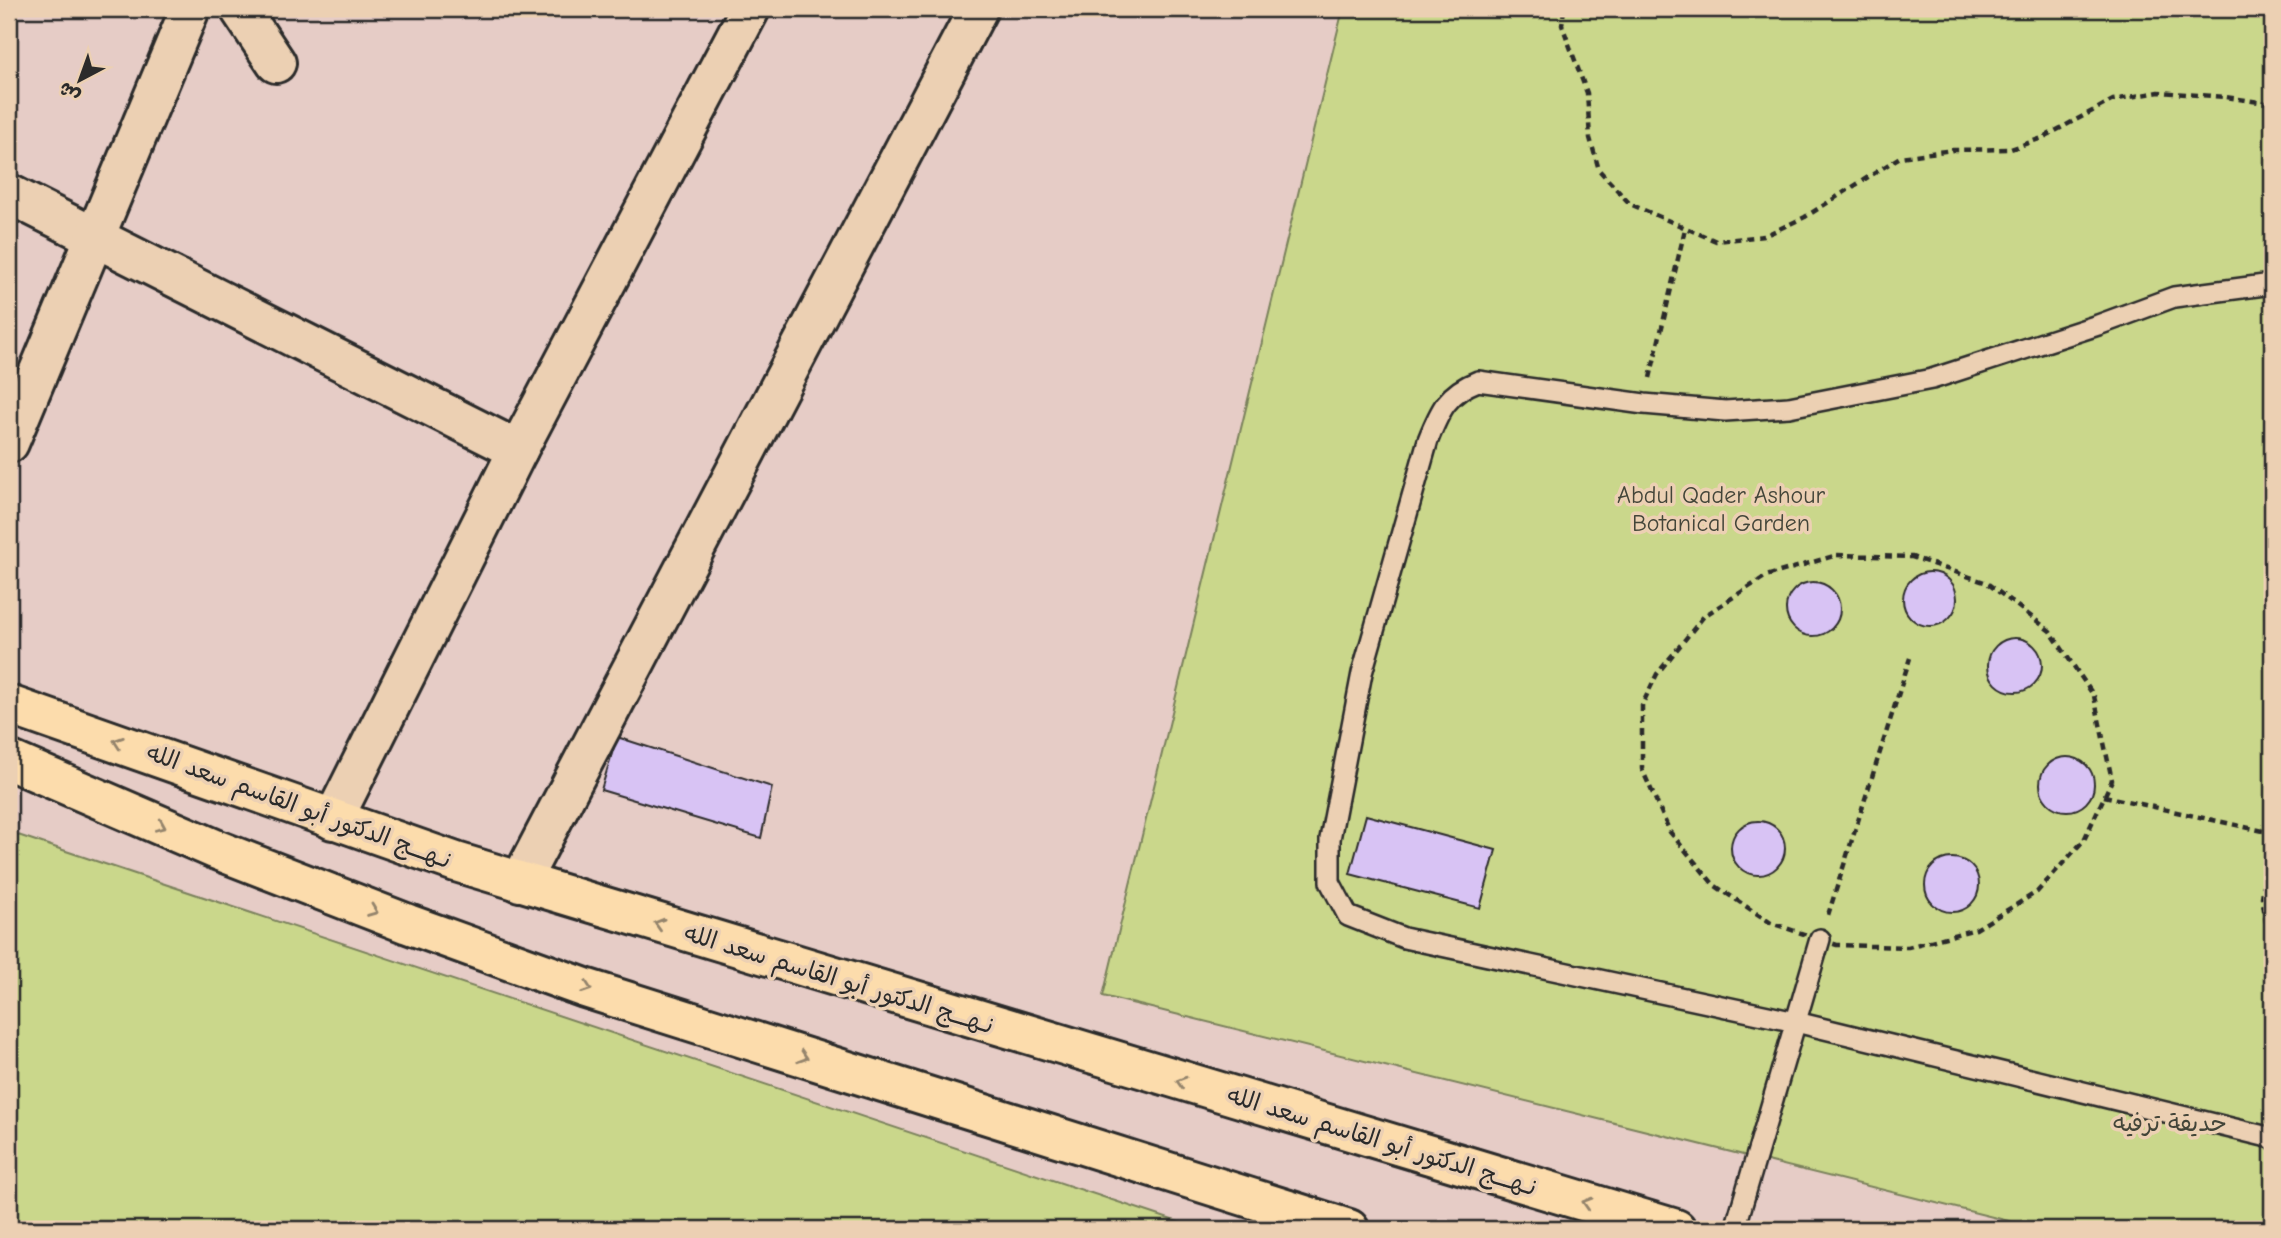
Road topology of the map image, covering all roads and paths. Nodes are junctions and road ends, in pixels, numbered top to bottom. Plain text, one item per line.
1 (190, 9) edge
2 (240, 9) edge
3 (750, 9) edge
4 (978, 9) edge
5 (1564, 9) edge
6 (276, 63) dead end
7 (2272, 104) edge
8 (9, 194) edge
9 (1685, 229) junction
10 (93, 238) junction
11 (2272, 284) edge
12 (1644, 404) junction
13 (9, 443) edge
14 (518, 450) junction
15 (1910, 658) dead end
16 (9, 705) edge
17 (9, 760) edge
18 (2105, 796) junction
19 (333, 820) junction
20 (2272, 833) edge
21 (520, 882) junction
22 (1820, 939) junction
23 (2272, 960) edge
24 (1796, 1022) junction
25 (2272, 1138) edge
26 (1349, 1229) edge
27 (1676, 1229) edge
28 (1735, 1229) edge

1 - 10 street
2 - 6 street
3 - 14 street
4 - 21 street
5 - 9 path
7 - 9 path
8 - 10 street
9 - 12 path
10 - 13 street
10 - 14 street
11 - 12 lane
12 - 24 lane
14 - 19 street
15 - 22 path
19 -> 16 main road, نـهـــج الدكتور أبو القاسم سعد الله
17 -> 26 main road
18 - 20 path
18 - 22 path
18 - 22 path
19 - 21 main road, نـهـــج الدكتور أبو القاسم سعد الله
20 - 23 path
27 -> 21 main road, نـهـــج الدكتور أبو القاسم سعد الله
22 - 24 lane
24 - 25 lane
24 - 28 lane

